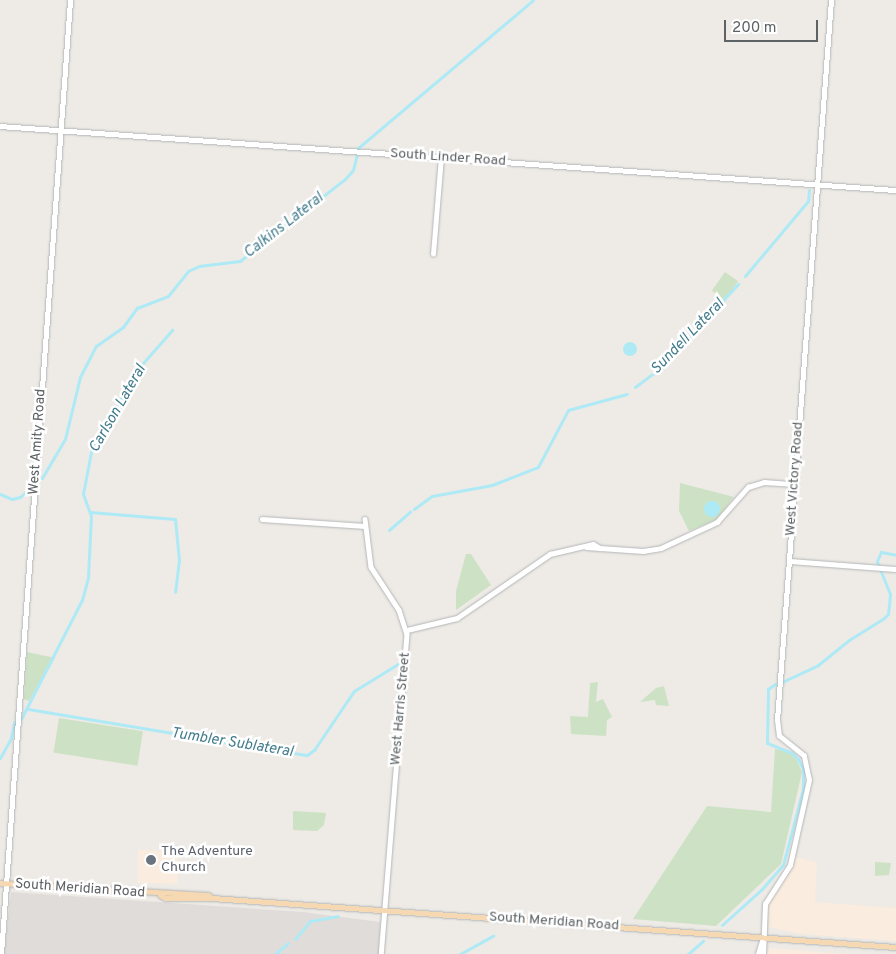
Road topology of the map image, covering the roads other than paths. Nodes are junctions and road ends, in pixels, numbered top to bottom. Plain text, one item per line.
1 (70, 0) edge
2 (830, 0) edge
3 (0, 126) edge
4 (60, 130) junction
5 (441, 158) junction
6 (816, 184) junction
7 (896, 190) edge
8 (434, 254) dead end
9 (794, 484) junction
10 (262, 519) dead end
11 (365, 519) dead end
12 (365, 526) junction
13 (789, 561) junction
14 (896, 569) edge
15 (407, 630) junction
16 (2, 883) edge
17 (384, 910) junction
18 (762, 939) junction
19 (896, 947) edge
20 (1, 954) edge
21 (381, 954) edge
22 (758, 954) edge
23 (763, 954) edge

1 - 4 street, West Amity Road
2 - 6 street, West Victory Road
3 - 4 street, South Linder Road
4 - 5 street, South Linder Road
4 - 16 street, West Amity Road
5 - 6 street, South Linder Road
5 - 8 street
6 - 7 street, South Linder Road
6 - 9 street, West Victory Road
9 - 13 street, West Victory Road
9 - 15 street
10 - 12 street
11 - 12 street, West Harris Street
12 - 15 street, West Harris Street
13 - 14 street
13 - 18 street, West Victory Road
15 - 17 street, West Harris Street
16 - 17 main road, South Meridian Road
16 - 20 street, West Amity Road
17 - 18 main road, South Meridian Road
17 - 21 street, West Harris Street
18 - 19 main road, South Meridian Road
18 - 22 street
18 - 23 street

